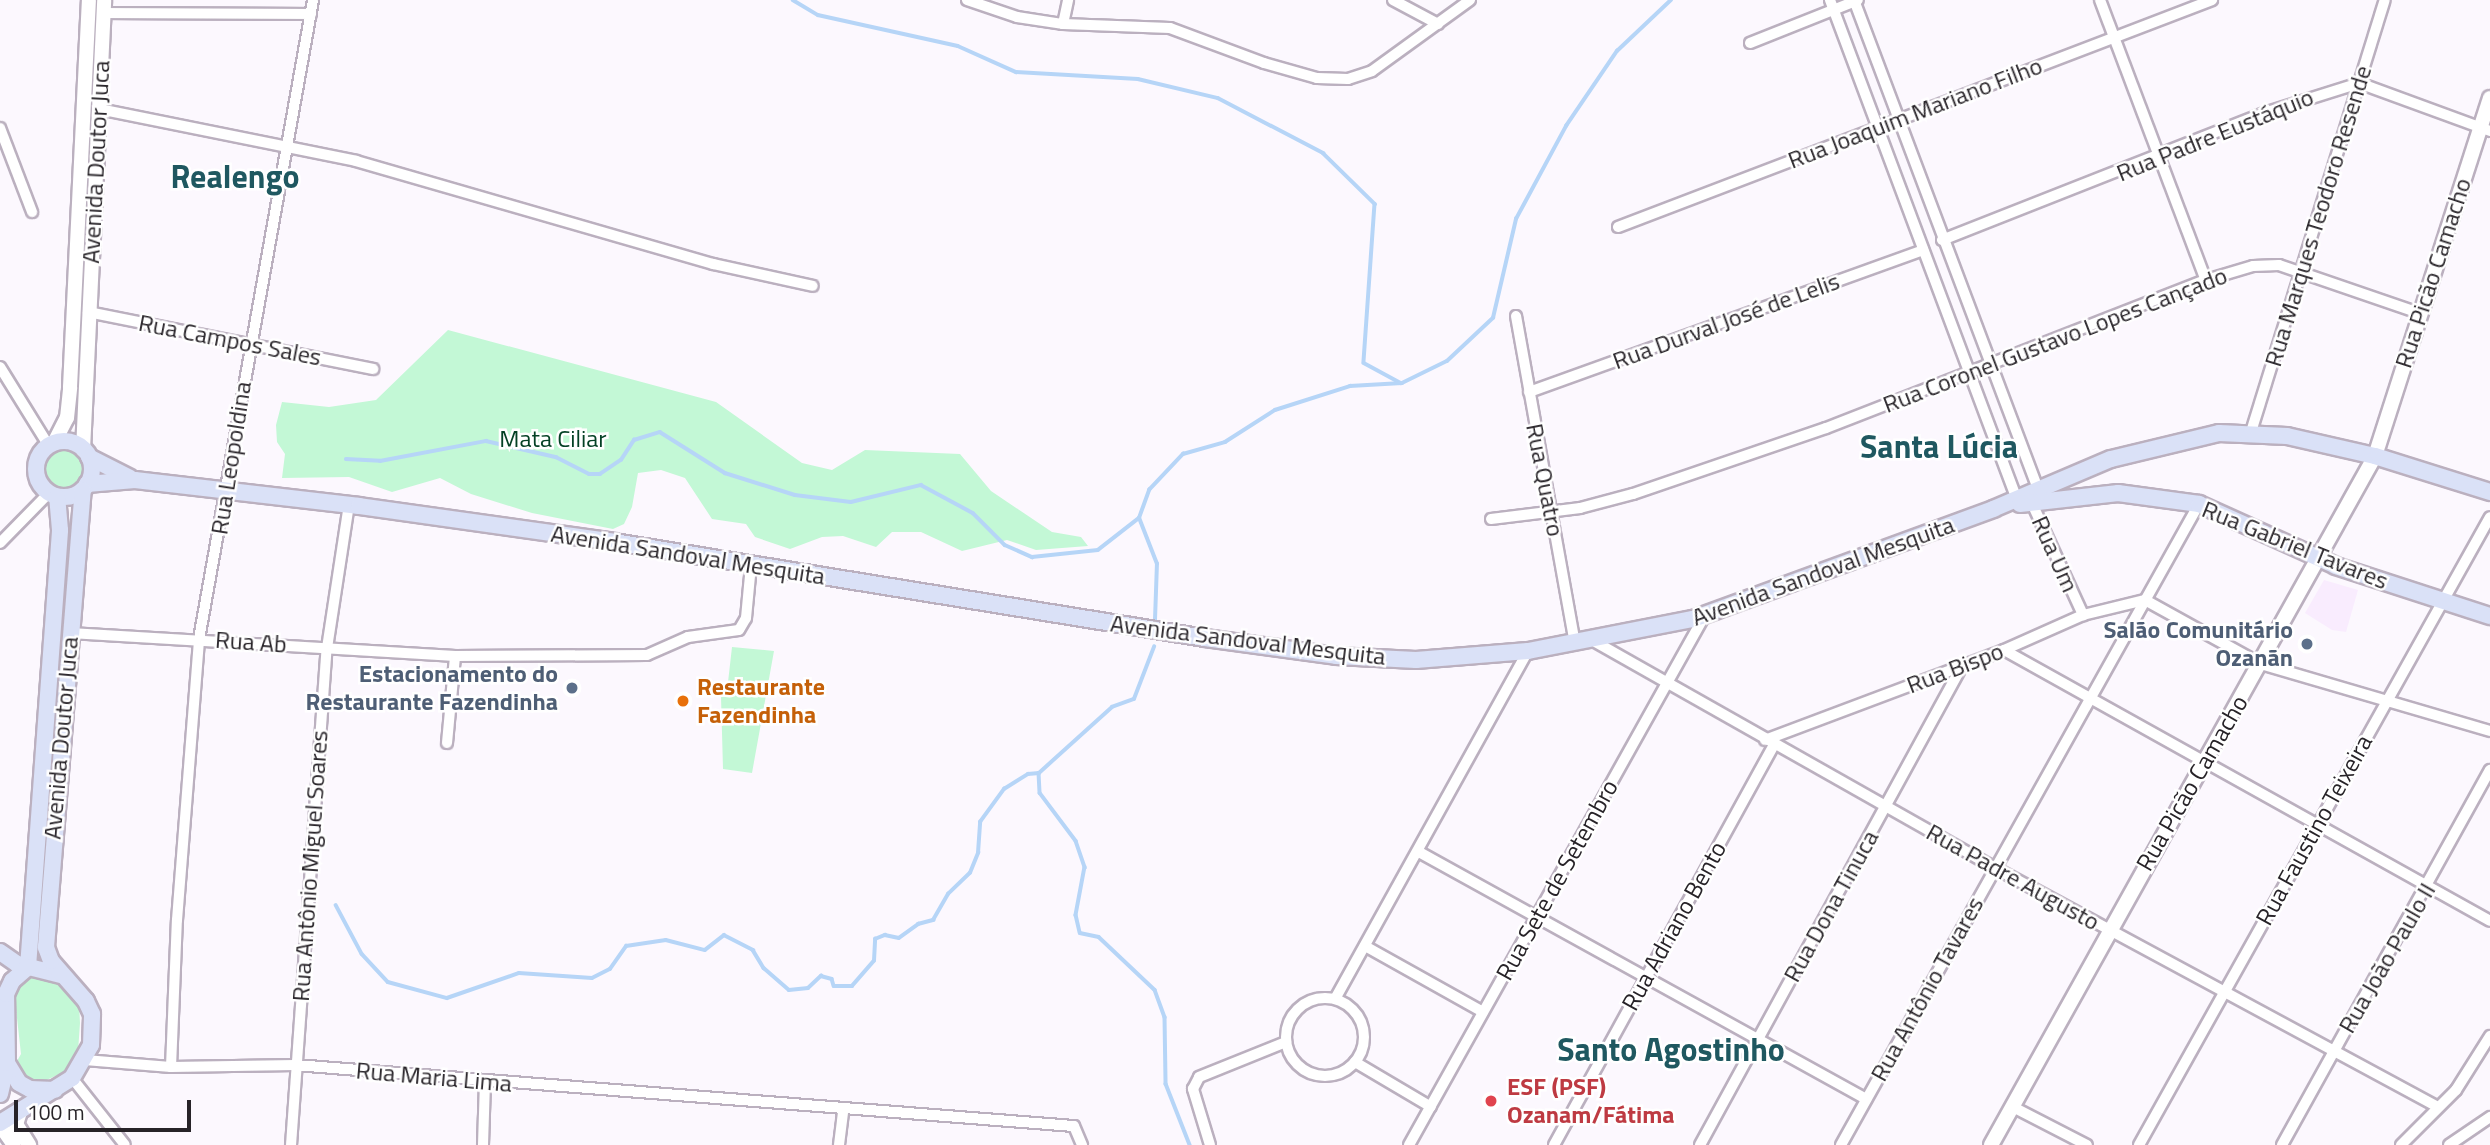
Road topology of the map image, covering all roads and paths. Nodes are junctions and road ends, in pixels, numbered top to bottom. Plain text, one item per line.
1 (89, 0) edge
2 (313, 0) edge
3 (967, 0) edge
4 (1068, 0) edge
5 (1392, 0) edge
6 (1470, 0) edge
7 (2100, 0) edge
8 (2212, 0) edge
9 (2385, 0) edge
10 (1855, 1) edge
11 (1832, 5) edge
12 (104, 6) edge
13 (311, 14) junction
14 (1063, 24) junction
15 (1438, 24) junction
16 (2114, 36) junction
17 (1750, 43) dead end
18 (2359, 83) junction
19 (2490, 98) edge
20 (99, 109) junction
21 (1897, 120) junction
22 (0, 128) edge
23 (1876, 128) junction
24 (2485, 130) edge
25 (288, 146) junction
26 (2160, 158) junction
27 (32, 212) dead end
28 (1618, 228) dead end
29 (1942, 240) junction
30 (1923, 250) junction
31 (2298, 274) junction
32 (2206, 280) junction
33 (813, 286) dead end
34 (88, 312) junction
35 (2419, 313) junction
36 (1516, 316) dead end
37 (250, 344) junction
38 (1990, 363) junction
39 (0, 367) edge
40 (373, 369) dead end
41 (1969, 371) junction
42 (1529, 392) junction
43 (2251, 432) junction
44 (51, 444) junction
45 (86, 454) junction
46 (2375, 456) junction
47 (2110, 459) junction
48 (135, 480) junction
49 (85, 487) junction
50 (227, 492) junction
51 (2118, 492) junction
52 (2490, 492) edge
53 (53, 495) junction
54 (2033, 498) junction
55 (2199, 504) junction
56 (349, 505) junction
57 (1552, 513) junction
58 (2490, 517) edge
59 (1491, 519) dead end
60 (0, 543) edge
61 (2318, 558) junction
62 (751, 565) junction
63 (2145, 600) junction
64 (2445, 602) junction
65 (1705, 615) junction
66 (2083, 615) junction
67 (2490, 616) edge
68 (70, 633) junction
69 (199, 639) junction
70 (1592, 640) junction
71 (1575, 644) junction
72 (327, 648) junction
73 (2004, 650) junction
74 (1528, 651) junction
75 (455, 656) junction
76 (2261, 664) junction
77 (1962, 666) junction
78 (1664, 684) junction
79 (2088, 699) junction
80 (2385, 699) junction
81 (2490, 731) edge
82 (1770, 742) junction
83 (447, 743) dead end
84 (2206, 761) junction
85 (2490, 770) edge
86 (1885, 806) junction
87 (2318, 824) junction
88 (1419, 852) junction
89 (1995, 868) junction
90 (2429, 886) junction
91 (1538, 916) junction
92 (2490, 921) edge
93 (2108, 930) junction
94 (1365, 946) junction
95 (0, 952) edge
96 (28, 967) junction
97 (69, 978) junction
98 (0, 979) edge
99 (1646, 979) junction
100 (2225, 990) junction
101 (1335, 999) junction
102 (5, 1008) junction
103 (1483, 1012) junction
104 (2490, 1036) edge
105 (1757, 1040) junction
106 (1286, 1042) junction
107 (2333, 1053) junction
108 (4, 1054) edge
109 (85, 1060) junction
110 (1355, 1062) junction
111 (295, 1065) junction
112 (171, 1067) junction
113 (72, 1078) junction
114 (485, 1081) junction
115 (55, 1090) junction
116 (0, 1094) edge
117 (1866, 1099) junction
118 (1431, 1107) junction
119 (2013, 1107) junction
120 (2438, 1107) junction
121 (843, 1110) junction
122 (20, 1112) junction
123 (2490, 1118) edge
124 (0, 1124) edge
125 (14, 1145) edge
126 (29, 1145) edge
127 (125, 1145) edge
128 (290, 1145) edge
129 (482, 1145) edge
130 (839, 1145) edge
131 (1082, 1145) edge
132 (1210, 1145) edge
133 (1409, 1145) edge
134 (1554, 1145) edge
135 (1700, 1145) edge
136 (1841, 1145) edge
137 (1991, 1145) edge
138 (2087, 1145) edge
139 (2139, 1145) edge
140 (2282, 1145) edge
141 (2401, 1145) edge
142 (2449, 1145) edge

1 - 44 street, Avenida Doutor Juca
2 - 13 street, Rua Leopoldina
3 - 14 street
4 - 14 street
5 - 15 street
6 - 15 street
7 - 16 street
8 - 16 street, Rua Joaquim Mariano Filho
9 - 18 street, Rua Marques Teodoro Resende
10 - 11 street
10 - 21 street
11 - 17 street
11 - 23 street
12 - 13 street
12 - 20 street, Avenida Doutor Juca
13 - 25 street, Rua Leopoldina
14 - 15 street
16 - 21 street, Rua Joaquim Mariano Filho
16 - 26 street
18 - 24 street
18 - 26 street, Rua Padre Eustáquio
18 - 31 street, Rua Marques Teodoro Resende
19 - 24 street, Rua Picão Camacho
20 - 25 street
20 - 34 street, Avenida Doutor Juca
21 - 23 street, Rua Joaquim Mariano Filho
21 - 29 street
22 - 27 street
23 - 28 street, Rua Joaquim Mariano Filho
23 - 30 street
24 - 35 street, Rua Picão Camacho
25 - 33 street
25 - 37 street, Rua Leopoldina
26 - 29 street, Rua Padre Eustáquio
26 - 32 street
29 - 38 street
30 - 41 street
30 - 42 street, Rua Durval José de Lelis
31 - 32 street, Rua Coronel Gustavo Lopes Cançado
31 - 35 street, Rua Coronel Gustavo Lopes Cançado
31 - 43 street, Rua Marques Teodoro Resende
32 - 38 street, Rua Coronel Gustavo Lopes Cançado
34 - 37 street, Rua Campos Sales
34 - 45 street, Avenida Doutor Juca
35 - 46 street, Rua Picão Camacho
36 - 42 street, Rua Quatro
37 - 40 street, Rua Campos Sales
37 - 50 street, Rua Leopoldina
38 - 41 street, Rua Coronel Gustavo Lopes Cançado
38 - 54 street
39 - 44 street
41 - 54 street
41 - 57 street, Rua Coronel Gustavo Lopes Cançado
42 - 57 street, Rua Quatro
43 - 46 main road, Avenida Sandoval Mesquita
43 - 47 main road, Avenida Sandoval Mesquita
44 - 45 main road
44 - 53 main road
45 - 48 main road, Avenida Sandoval Mesquita
45 - 49 main road
46 - 52 main road, Avenida Sandoval Mesquita
46 - 61 street, Rua Picão Camacho
47 - 51 main road
47 - 54 main road, Avenida Sandoval Mesquita
48 - 49 main road, Avenida Sandoval Mesquita
48 - 50 main road, Avenida Sandoval Mesquita
49 - 53 main road
49 - 68 main road, Avenida Doutor Juca
50 - 56 main road, Avenida Sandoval Mesquita
50 - 69 street, Rua Leopoldina
51 - 54 main road, Rua Gabriel Tavares
51 - 55 main road, Rua Gabriel Tavares
53 - 60 street
53 - 96 main road, Avenida Doutor Juca
54 - 65 main road, Avenida Sandoval Mesquita
54 - 66 street, Rua Um
55 - 61 main road, Rua Gabriel Tavares
55 - 63 street, Rua Antônio Tavares
56 - 62 main road, Avenida Sandoval Mesquita
56 - 72 street, Rua Antônio Miguel Soares
57 - 59 street, Rua Coronel Gustavo Lopes Cançado
57 - 71 street, Rua Quatro
58 - 64 street, Rua Faustino Teixeira
61 - 64 main road, Rua Gabriel Tavares
61 - 76 street, Rua Picão Camacho
62 - 74 main road, Avenida Sandoval Mesquita
62 - 75 street, Rua Ab
63 - 66 street, Rua Bispo
63 - 76 street
63 - 79 street, Rua Antônio Tavares
64 - 67 main road, Rua Gabriel Tavares
64 - 80 street, Rua Faustino Teixeira
65 - 70 main road, Avenida Sandoval Mesquita
65 - 78 street, Rua Sete de Setembro
66 - 73 street, Rua Bispo
68 - 69 street, Rua Ab
68 - 97 main road, Avenida Doutor Juca
69 - 72 street, Rua Ab
69 - 112 street, Rua Leopoldina
70 - 71 main road, Avenida Sandoval Mesquita
70 - 78 street, Rua Padre Augusto
71 - 74 main road, Avenida Sandoval Mesquita
72 - 75 street, Rua Ab
72 - 111 street, Rua Antônio Miguel Soares
73 - 77 street, Rua Bispo
73 - 79 street
74 - 88 street
75 - 83 street
76 - 80 street
76 - 84 street, Rua Picão Camacho
77 - 82 street, Rua Bispo
77 - 86 street, Rua Dona Tinuca
78 - 82 street, Rua Padre Augusto
78 - 91 street, Rua Sete de Setembro
79 - 84 street
79 - 89 street, Rua Antônio Tavares
80 - 81 street
80 - 87 street, Rua Faustino Teixeira
82 - 86 street, Rua Padre Augusto
82 - 99 street, Rua Adriano Bento
84 - 87 street
84 - 93 street, Rua Picão Camacho
85 - 90 street, Rua João Paulo II
86 - 89 street, Rua Padre Augusto
86 - 105 street, Rua Dona Tinuca
87 - 90 street
87 - 100 street, Rua Faustino Teixeira
88 - 91 street
88 - 94 street
89 - 93 street, Rua Padre Augusto
89 - 117 street, Rua Antônio Tavares
90 - 92 street
90 - 107 street, Rua João Paulo II
91 - 99 street
91 - 103 street, Rua Sete de Setembro
93 - 100 street, Rua Padre Augusto
93 - 119 street, Rua Picão Camacho
94 - 101 street
94 - 103 street
95 - 96 main road
96 - 97 main road
96 - 102 main road
97 - 109 main road
98 - 102 street
99 - 105 street
99 - 134 street, Rua Adriano Bento
100 - 107 street, Rua Padre Augusto
100 - 139 street, Rua Faustino Teixeira
101 - 106 street
101 - 110 street
102 - 108 main road
103 - 118 street, Rua Sete de Setembro
104 - 120 street
105 - 117 street
105 - 135 street, Rua Dona Tinuca
106 - 110 street
106 - 132 street
107 - 120 street, Rua Padre Augusto
107 - 140 street, Rua João Paulo II
108 - 115 main road
108 - 116 main road
109 - 112 street, Rua Maria Lima
109 - 113 main road
110 - 118 street
111 - 112 street, Rua Maria Lima
111 - 114 street, Rua Maria Lima
111 - 128 street, Rua Antônio Miguel Soares
113 - 115 main road
113 - 127 street
114 - 121 street, Rua Maria Lima
114 - 129 street
115 - 122 main road
117 - 136 street, Rua Antônio Tavares
118 - 133 street, Rua Sete de Setembro
119 - 137 street, Rua Picão Camacho
119 - 138 street
120 - 141 street
121 - 130 street
121 - 131 street, Rua Maria Lima
122 - 124 main road
122 - 126 street
123 - 142 street
124 - 125 street

